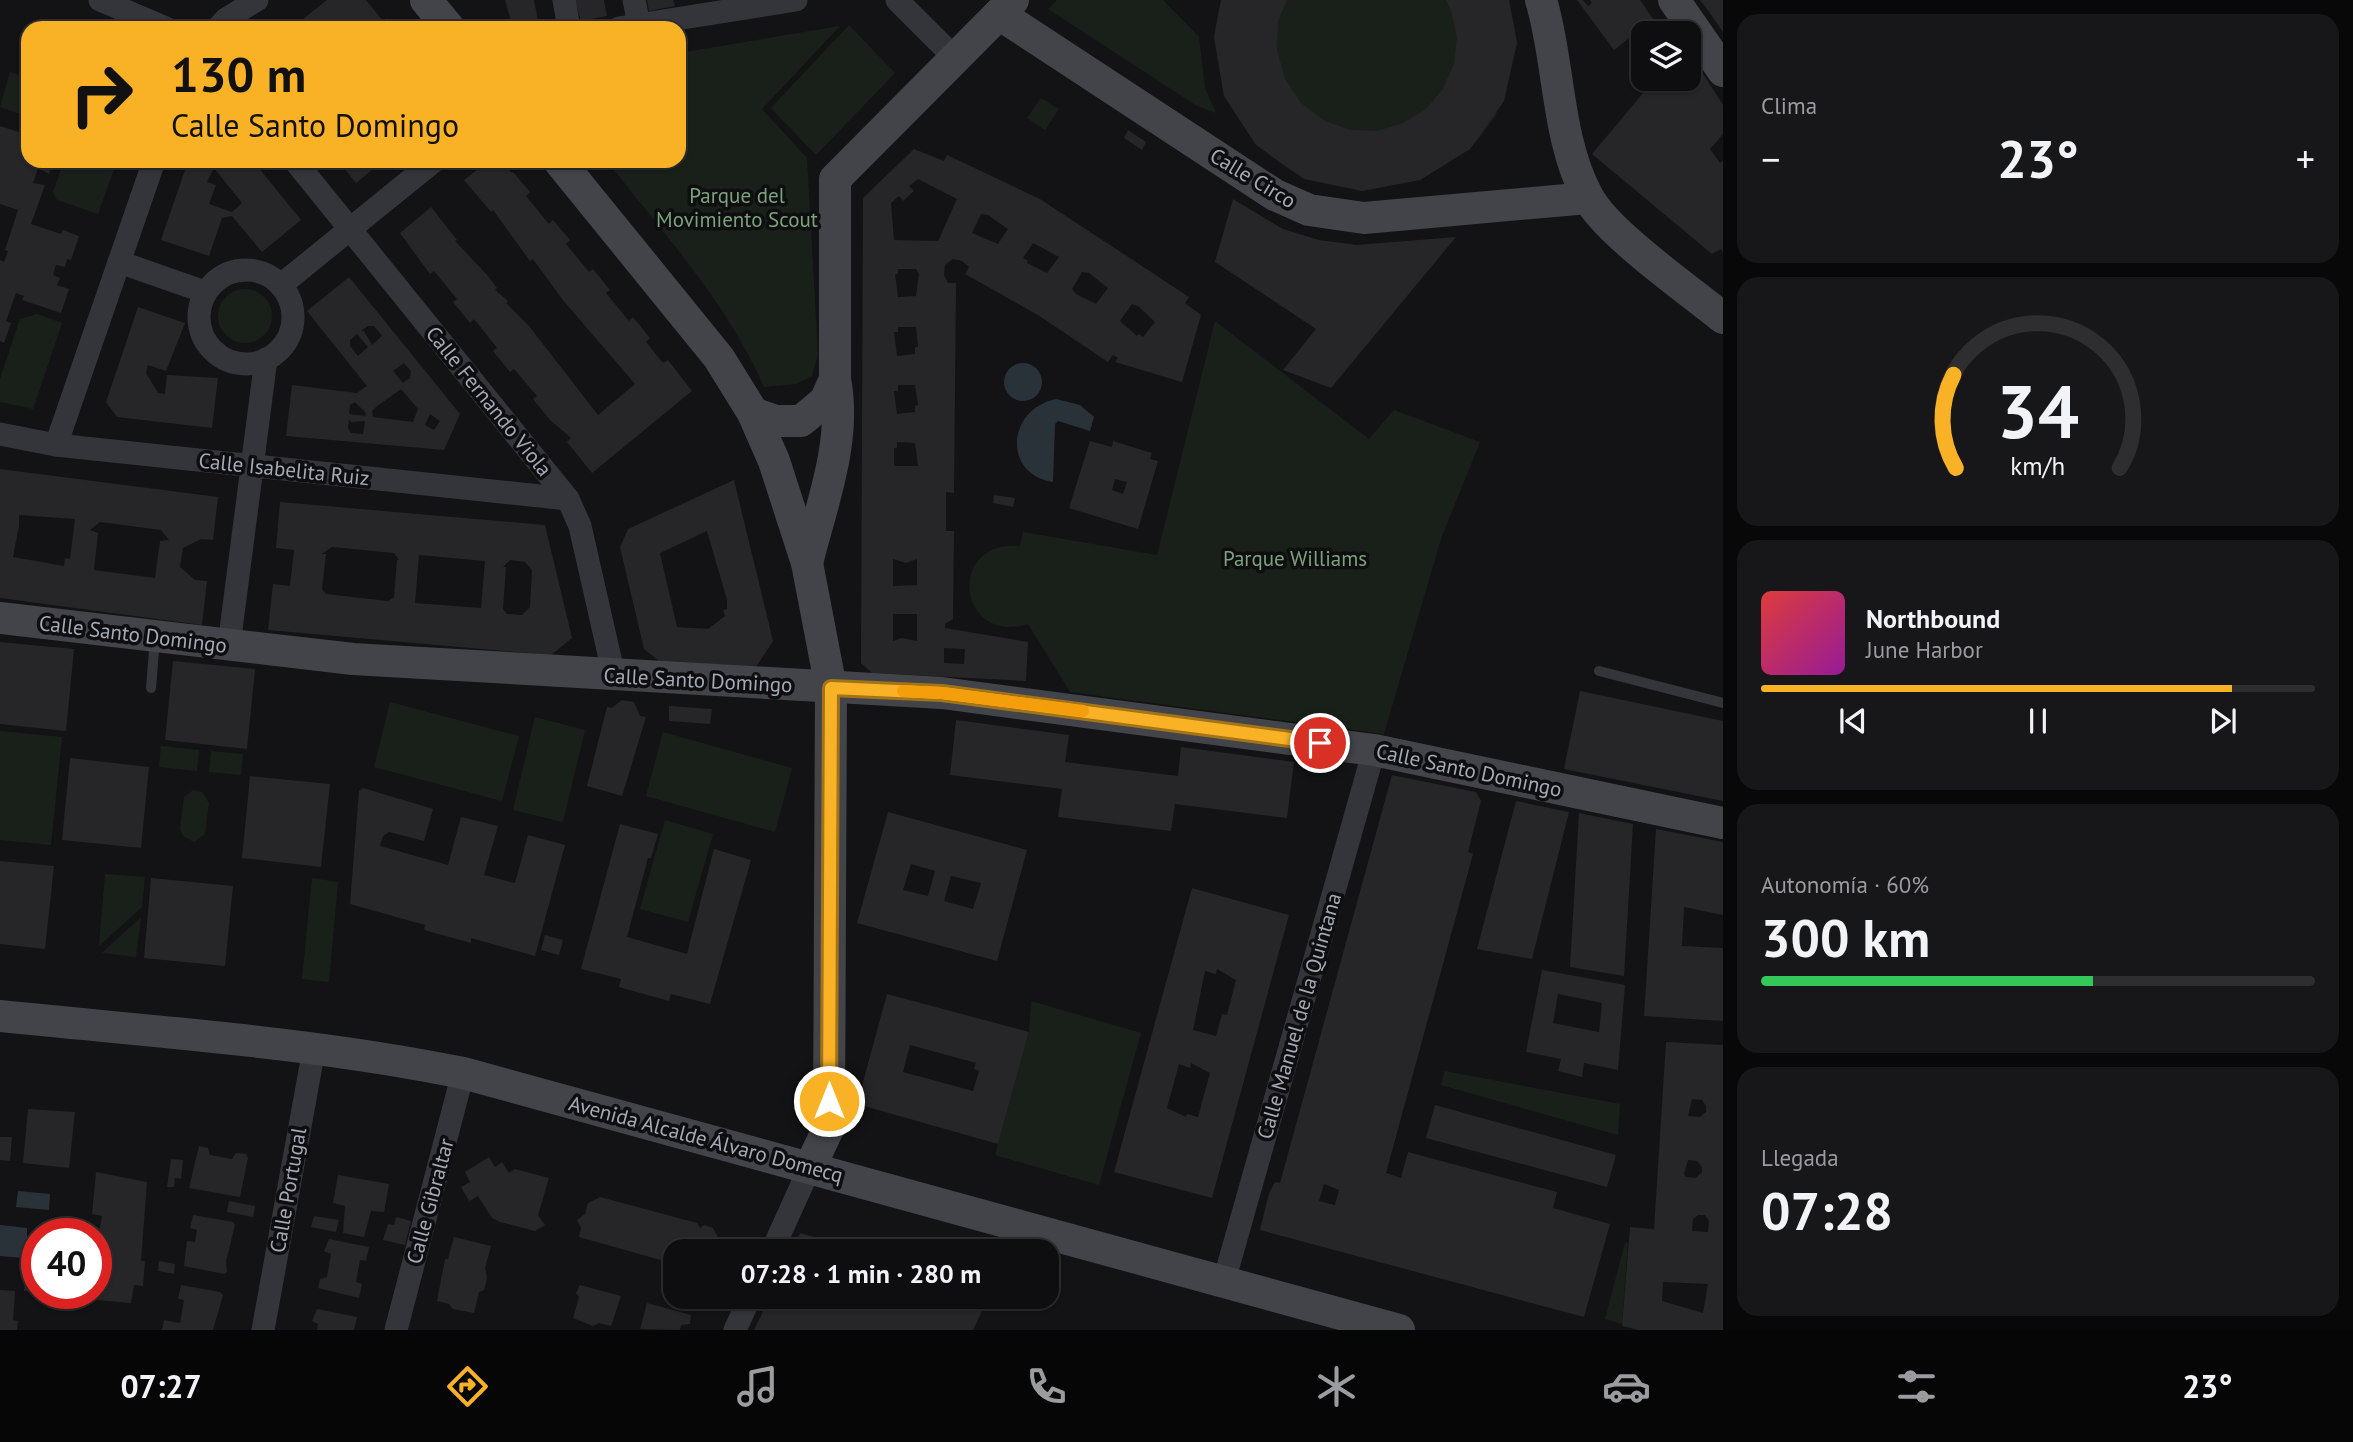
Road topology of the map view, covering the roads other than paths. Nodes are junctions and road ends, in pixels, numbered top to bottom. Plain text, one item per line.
1 (100, 0) edge
2 (257, 0) edge
3 (426, 0) edge
4 (564, 0) edge
5 (634, 0) edge
6 (796, 0) edge
7 (897, 0) edge
8 (1541, 0) edge
9 (1674, 0) edge
10 (1006, 7) edge
11 (150, 21) edge
12 (224, 21) edge
13 (443, 21) edge
14 (568, 21) edge
15 (630, 21) edge
16 (661, 21) edge
17 (956, 60) junction
18 (1723, 71) edge
19 (152, 168) edge
20 (301, 168) edge
21 (425, 168) edge
22 (565, 168) edge
23 (1588, 198) junction
24 (351, 229) junction
25 (119, 262) junction
26 (281, 285) junction
27 (205, 292) junction
28 (1722, 314) edge
29 (267, 359) junction
30 (835, 379) junction
31 (753, 413) junction
32 (802, 421) junction
33 (0, 433) edge
34 (56, 445) junction
35 (775, 461) junction
36 (254, 465) junction
37 (568, 499) junction
38 (807, 563) junction
39 (0, 618) edge
40 (155, 636) junction
41 (229, 645) junction
42 (1599, 671) dead end
43 (614, 676) junction
44 (150, 688) dead end
45 (831, 688) junction
46 (1723, 703) edge
47 (1374, 750) junction
48 (1723, 823) edge
49 (0, 1016) edge
50 (314, 1049) junction
51 (463, 1073) junction
52 (810, 1167) junction
53 (777, 1239) edge
54 (1224, 1281) junction
55 (744, 1309) edge
56 (1366, 1326) edge
57 (263, 1330) edge
58 (396, 1330) edge
59 (734, 1330) edge
60 (1399, 1330) edge

1 - 11 street
2 - 12 street
3 - 13 street
4 - 14 street
5 - 15 street
6 - 16 street
7 - 17 street
8 - 23 street
9 - 18 street
10 - 17 street
10 - 23 street, Calle Circo
17 - 30 street
19 - 25 street
20 - 24 street, Calle Fernando Viola
21 - 24 street
22 - 31 street
23 - 28 street
24 - 26 street
24 - 37 street, Calle Fernando Viola
25 - 27 street
25 - 34 street
26 - 27 street
26 - 29 street
27 - 29 street
29 - 36 street
30 - 32 street
30 - 38 street
31 - 32 street
31 - 35 street
32 - 35 street
33 - 34 street, Calle Isabelita Ruiz
34 - 36 street, Calle Isabelita Ruiz
35 - 38 street
36 - 37 street, Calle Isabelita Ruiz
36 - 41 street
37 - 43 street, Calle Fernando Viola
38 - 45 street
39 - 40 street, Calle Santo Domingo
40 - 41 street, Calle Santo Domingo
40 - 44 lane
41 - 43 street, Calle Santo Domingo
42 - 46 lane
43 - 45 street, Calle Santo Domingo
45 - 47 street, Calle Santo Domingo
45 - 52 street
47 - 48 street, Calle Santo Domingo
47 - 54 street, Calle Manuel de la Quintana
49 - 50 street, Avenida Alcalde Álvaro Domecq
50 - 51 street, Avenida Alcalde Álvaro Domecq
50 - 57 street, Calle Portugal
51 - 52 street, Avenida Alcalde Álvaro Domecq
51 - 58 street, Calle Gibraltar
52 - 53 street
52 - 54 street, Avenida Alcalde Álvaro Domecq
54 - 56 street, Avenida Alcalde Álvaro Domecq
55 - 59 street
56 - 60 street, Avenida Alcalde Álvaro Domecq

